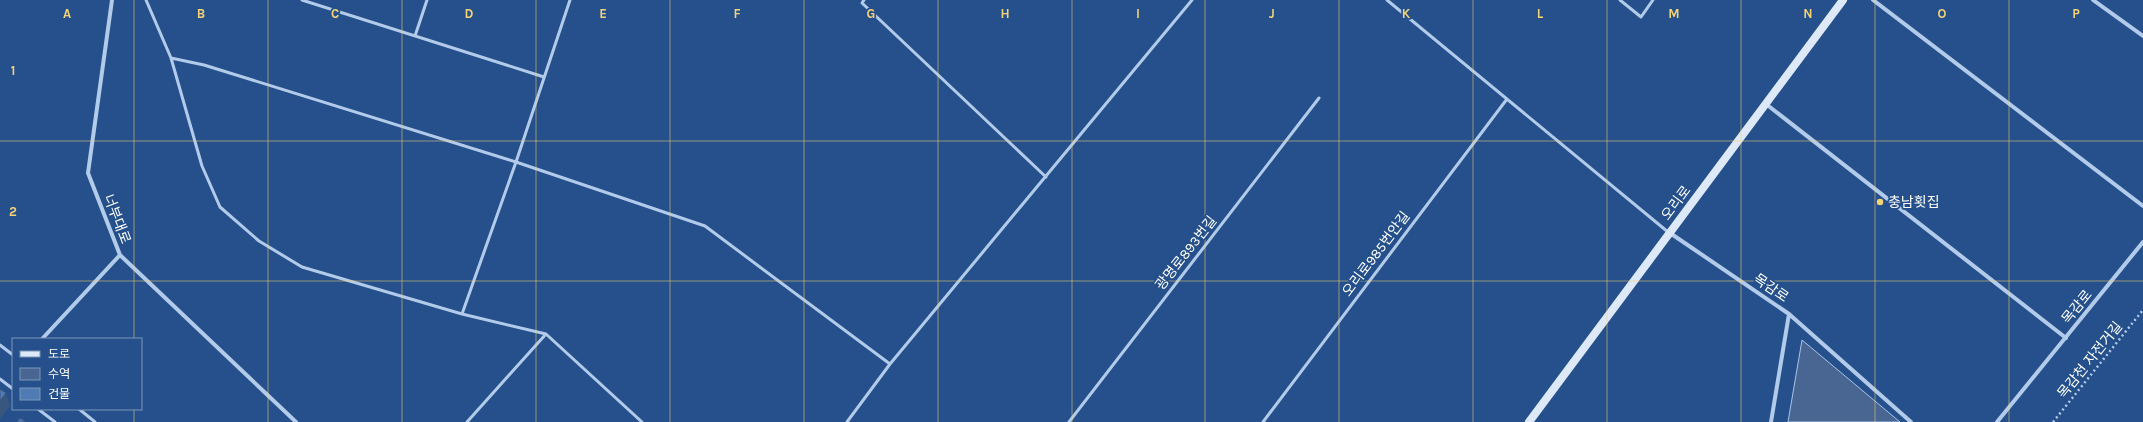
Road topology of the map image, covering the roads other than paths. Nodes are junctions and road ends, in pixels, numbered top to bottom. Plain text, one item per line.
1 (112, 0) edge
2 (146, 0) edge
3 (302, 0) edge
4 (427, 0) edge
5 (570, 0) edge
6 (864, 0) edge
7 (1192, 0) edge
8 (1387, 0) edge
9 (1620, 0) edge
10 (1653, 0) edge
11 (1843, 0) edge
12 (1873, 0) edge
13 (2093, 0) edge
14 (415, 36) junction
15 (2143, 36) edge
16 (171, 58) junction
17 (544, 77) junction
18 (1319, 98) dead end
19 (1507, 99) junction
20 (1766, 104) junction
21 (516, 162) junction
22 (1046, 177) junction
23 (2143, 206) edge
24 (1670, 233) junction
25 (2143, 242) edge
26 (120, 255) junction
27 (462, 314) junction
28 (1789, 314) junction
29 (546, 334) junction
30 (43, 338) edge
31 (2066, 338) junction
32 (0, 345) edge
33 (12, 355) edge
34 (890, 364) junction
35 (0, 379) edge
36 (12, 388) edge
37 (39, 410) edge
38 (80, 410) edge
39 (55, 422) edge
40 (94, 422) edge
41 (296, 422) edge
42 (467, 422) edge
43 (642, 422) edge
44 (847, 422) edge
45 (1069, 422) edge
46 (1263, 422) edge
47 (1529, 422) edge
48 (1771, 422) edge
49 (1911, 422) edge
50 (1997, 422) edge

1 - 26 street, 너부대로
2 - 16 lane
3 - 14 lane
4 - 14 lane
5 - 17 lane
6 - 22 lane
7 - 22 lane
8 - 19 lane
9 - 10 lane
11 - 20 main road, 오리로
12 - 23 street
13 - 15 street
14 - 17 lane
16 - 21 lane
16 - 27 lane
17 - 21 lane
18 - 45 lane, 광명로893번길
19 - 24 lane
19 - 46 lane, 오리로985번안길
20 - 24 main road, 오리로
20 - 31 street
21 - 27 lane
21 - 34 lane
22 - 34 lane
24 - 28 street, 목감로
24 - 47 main road, 오리로
25 - 31 street, 목감로
26 - 30 street
26 - 41 street, 너부대로
27 - 29 lane
28 - 48 street, 목감로
28 - 49 street
29 - 42 lane
29 - 43 lane
31 - 50 street, 목감로
32 - 33 lane
34 - 44 lane
35 - 36 lane
37 - 39 lane
38 - 40 lane

